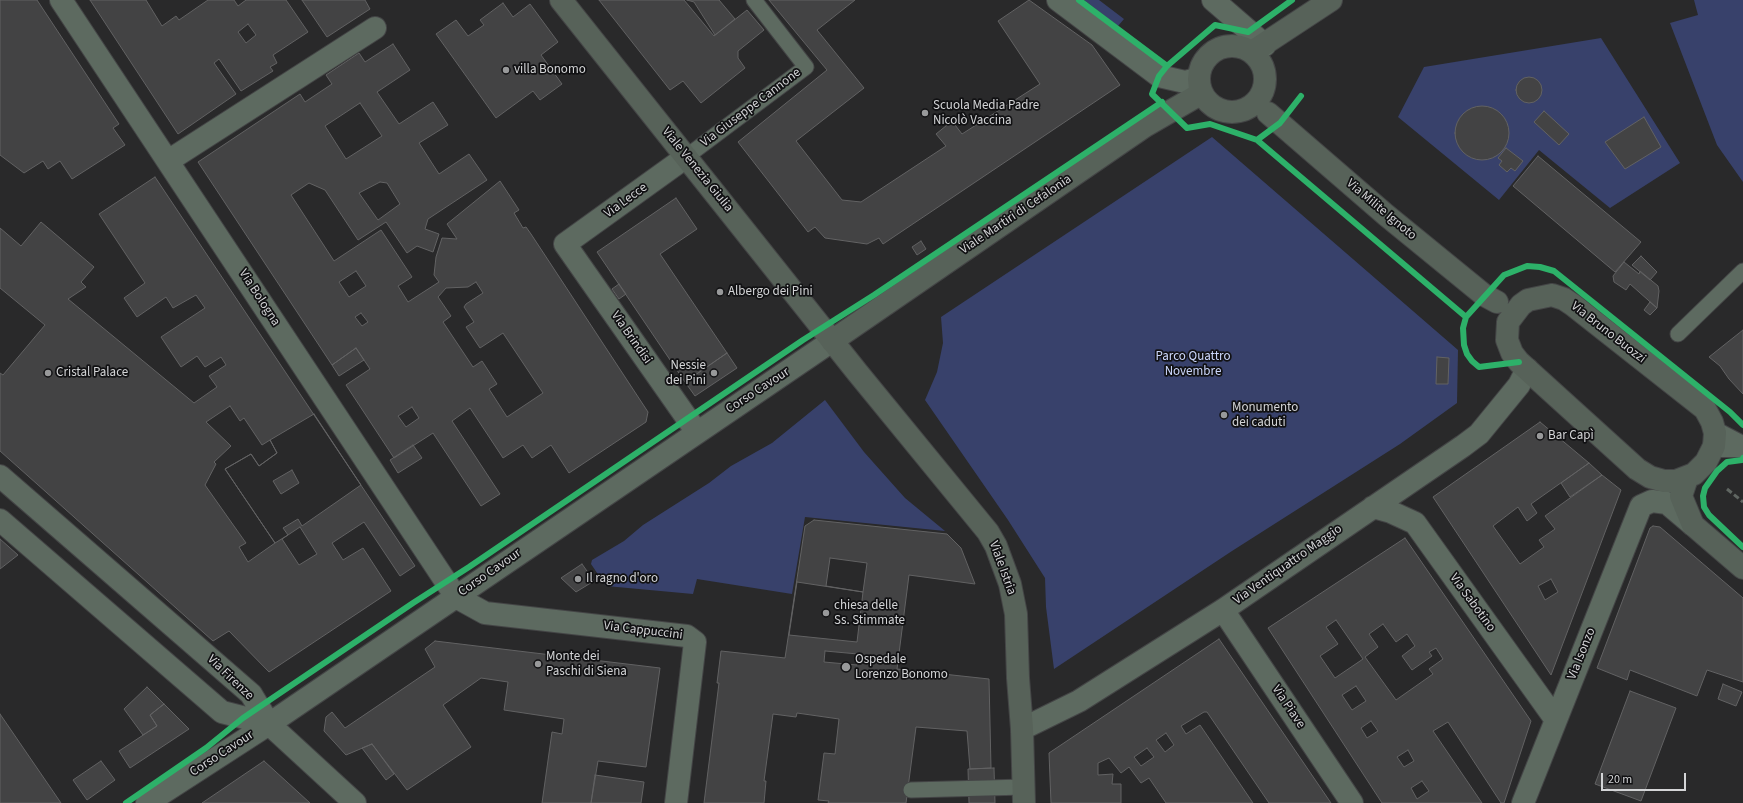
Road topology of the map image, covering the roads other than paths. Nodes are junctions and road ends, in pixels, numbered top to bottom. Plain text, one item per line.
1 (60, 0) edge
2 (561, 0) edge
3 (754, 0) edge
4 (1058, 0) edge
5 (1213, 0) edge
6 (1330, 0) edge
7 (375, 28) dead end
8 (1259, 49) junction
9 (1200, 86) junction
10 (1261, 105) junction
11 (686, 157) junction
12 (168, 161) junction
13 (566, 244) joint
14 (1743, 271) edge
15 (1514, 314) junction
16 (1678, 334) dead end
17 (832, 340) junction
18 (1527, 369) junction
19 (696, 431) junction
20 (1714, 439) junction
21 (1741, 446) edge
22 (1643, 473) junction
23 (0, 476) edge
24 (1687, 478) junction
25 (1641, 506) junction
26 (1373, 507) junction
27 (0, 520) edge
28 (1693, 525) junction
29 (1743, 568) edge
30 (456, 597) junction
31 (1223, 610) junction
32 (1556, 720) junction
33 (269, 724) junction
34 (1022, 729) junction
35 (911, 790) dead end
36 (1019, 795) edge
37 (174, 796) edge
38 (147, 803) edge
39 (355, 803) edge
40 (676, 803) edge
41 (1352, 803) edge
42 (1523, 803) edge

1 - 12 street, Via Bologna
2 - 11 main road, Viale Venezia Giulia
3 - 11 lane, Via Giuseppe Cannone
4 - 9 street
5 - 8 street
6 - 8 main road
7 - 12 street
8 - 9 main road
8 - 10 main road
9 - 10 main road
9 - 17 main road, Viale Martiri di Cefalonia
10 - 15 main road, Via Milite Ignoto
11 - 13 street, Via Lecce
11 - 17 main road, Viale Venezia Giulia
12 - 30 street, Via Bologna
13 - 19 street, Via Brindisi
14 - 16 lane
15 - 18 main road
15 - 20 main road, Via Bruno Buozzi
17 - 19 street, Corso Cavour
17 - 34 main road, Viale Istria
18 - 22 main road
18 - 26 street, Via Ventiquattro Maggio
19 - 30 street, Corso Cavour
20 - 21 street
20 - 24 main road
22 - 24 main road
22 - 25 street, Via Isonzo
23 - 33 street, Via Firenze
24 - 28 main road
25 - 28 street
25 - 32 street, Via Isonzo
26 - 31 street, Via Ventiquattro Maggio
26 - 32 street, Via Sabotino
27 - 33 street, Via Firenze
28 - 29 main road
30 - 33 street, Corso Cavour
30 - 40 street, Via Cappuccini
31 - 34 street, Via Ventiquattro Maggio
31 - 41 street, Via Piave
32 - 42 street, Via Isonzo
33 - 37 street, Corso Cavour
33 - 39 street
34 - 36 main road, Viale Istria
35 - 36 lane
37 - 38 street, Corso Cavour

